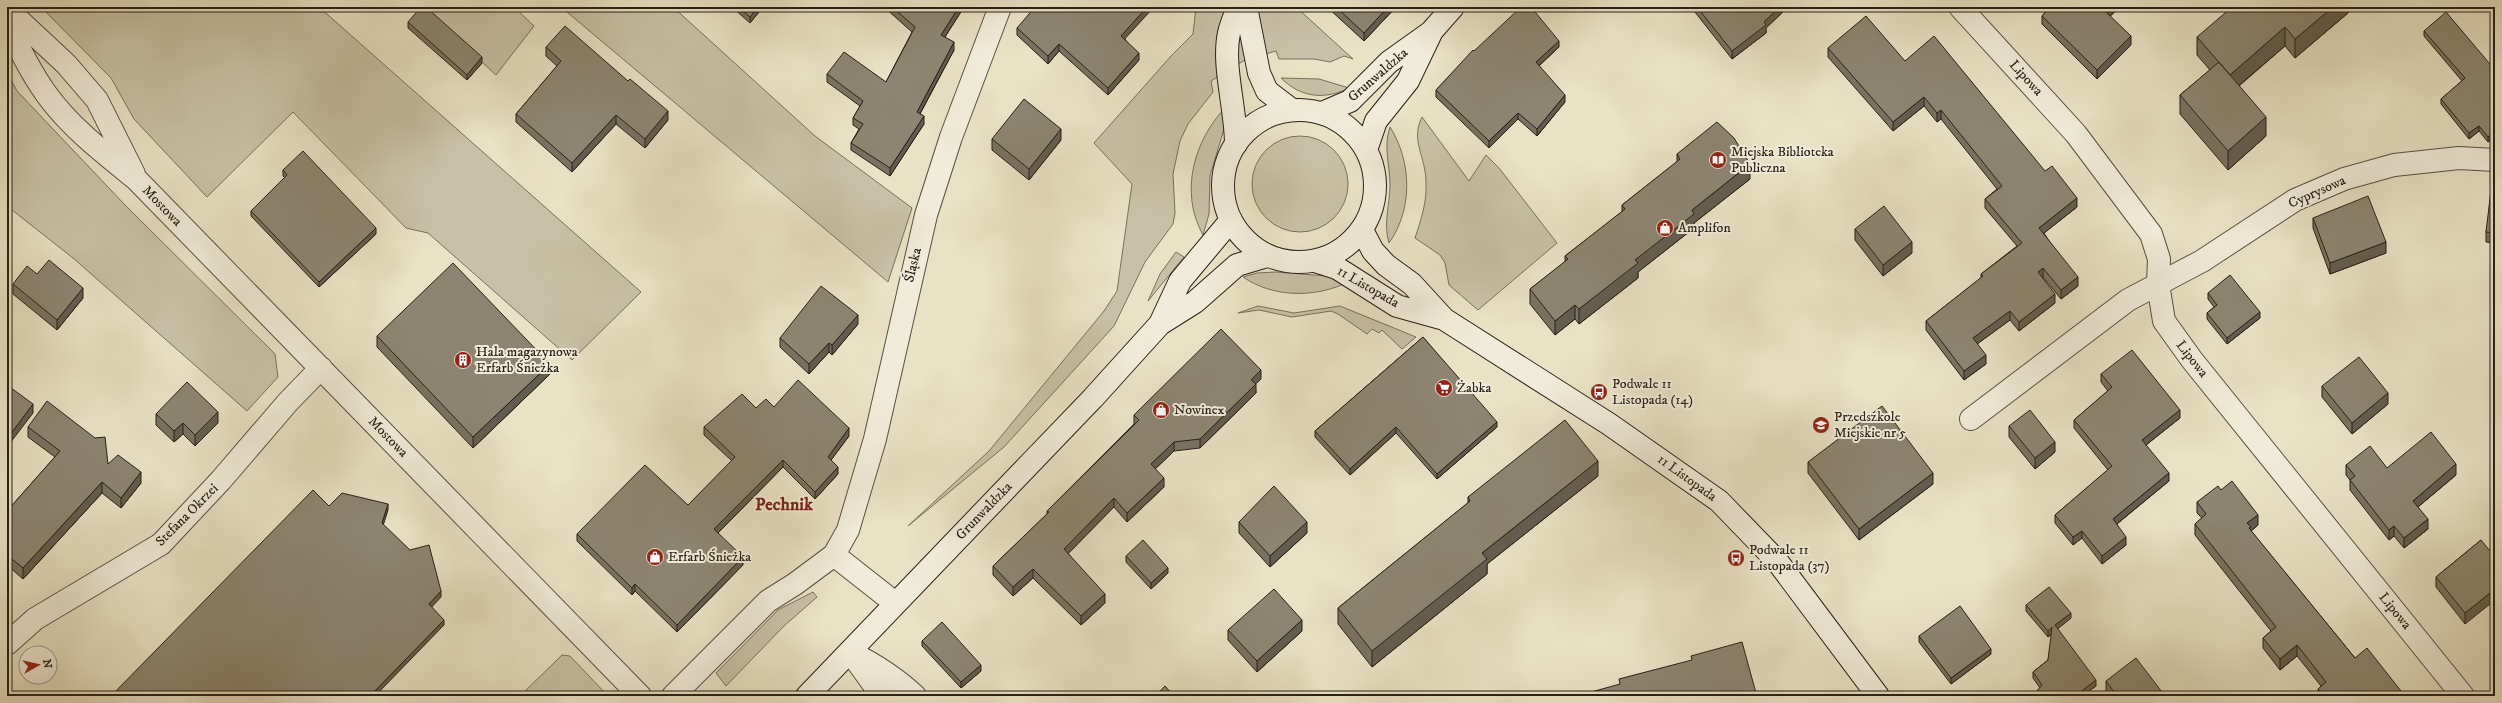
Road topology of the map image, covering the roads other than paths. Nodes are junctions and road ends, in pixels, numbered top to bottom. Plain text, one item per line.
1 (1000, 7) edge
2 (1238, 7) edge
3 (1246, 7) edge
4 (1453, 7) edge
5 (1960, 7) edge
6 (7, 9) edge
7 (7, 24) edge
8 (1431, 32) junction
9 (1292, 110) junction
10 (1322, 114) junction
11 (1236, 144) junction
12 (1366, 150) junction
13 (2495, 160) edge
14 (136, 179) junction
15 (1231, 220) junction
16 (1362, 230) junction
17 (1267, 256) junction
18 (1315, 261) junction
19 (2158, 284) junction
20 (1444, 319) junction
21 (1160, 324) junction
22 (321, 368) junction
23 (1971, 419) dead end
24 (834, 556) junction
25 (895, 603) junction
26 (7, 644) edge
27 (850, 652) junction
28 (640, 696) edge
29 (673, 696) edge
30 (808, 696) edge
31 (882, 696) edge
32 (916, 696) edge
33 (1878, 696) edge
34 (2463, 696) edge

1 - 24 street, Śląska
2 - 11 street
3 - 9 street
4 - 8 street, Grunwaldzka
5 - 19 street, Lipowa
6 - 14 street, Mostowa
7 - 14 street, Mostowa
8 - 10 street, Grunwaldzka
8 - 12 street, Grunwaldzka
9 - 10 street
9 - 11 street
10 - 12 street
11 - 15 street
12 - 16 street
13 - 19 street, Cyprysowa
14 - 22 street, Mostowa
15 - 17 street
15 - 21 street, Grunwaldzka
16 - 18 street
16 - 20 street, 11 Listopada
17 - 18 street
17 - 21 street, Grunwaldzka
18 - 20 street, 11 Listopada
19 - 23 street, Cyprysowa
19 - 34 street, Lipowa
20 - 33 street, 11 Listopada
21 - 25 street, Grunwaldzka
22 - 26 street, Stefana Okrzei
22 - 28 street, Mostowa
24 - 25 street
24 - 29 street
25 - 27 street, Grunwaldzka
27 - 30 street, Grunwaldzka
27 - 31 street
27 - 32 street

